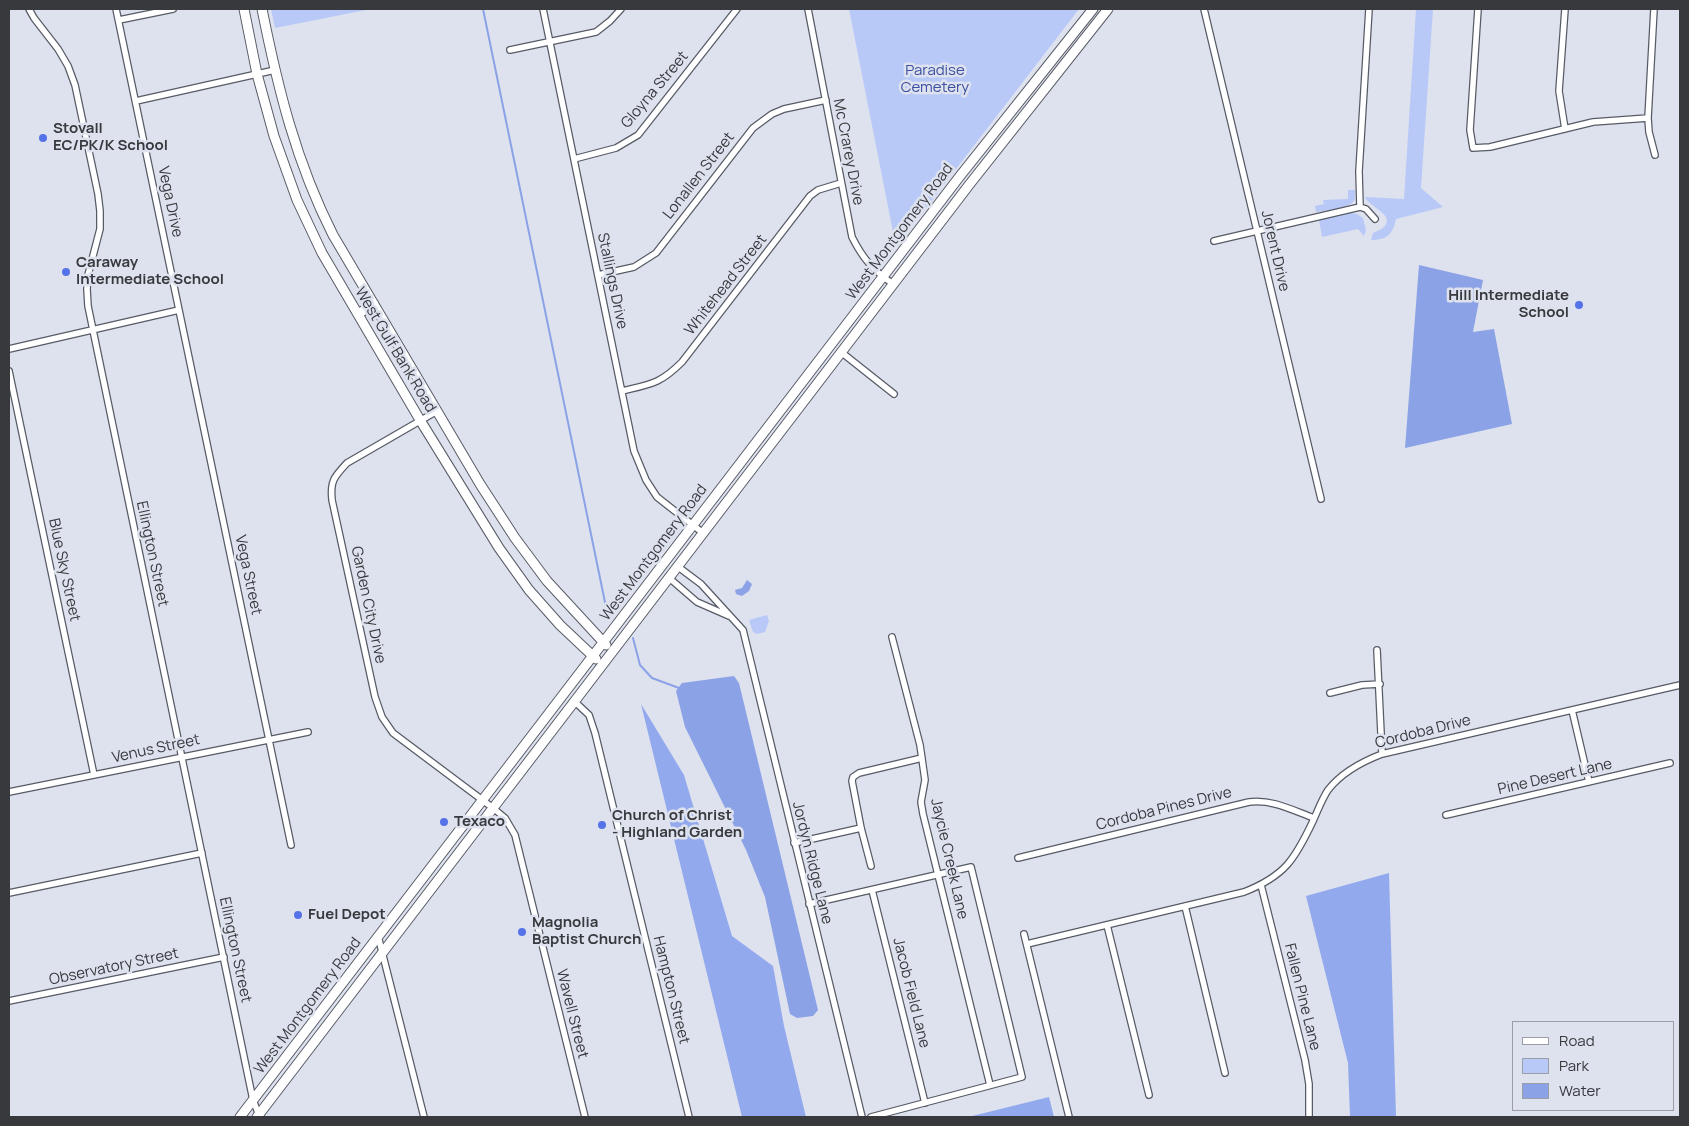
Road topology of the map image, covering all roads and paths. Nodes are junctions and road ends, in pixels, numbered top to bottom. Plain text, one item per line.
1 (29, 9) edge
2 (116, 9) edge
3 (173, 9) edge
4 (244, 9) edge
5 (262, 9) edge
6 (543, 9) edge
7 (621, 9) edge
8 (736, 9) edge
9 (808, 9) edge
10 (1093, 9) edge
11 (1108, 9) edge
12 (1204, 9) edge
13 (1369, 9) edge
14 (1478, 9) edge
15 (1564, 9) edge
16 (1654, 9) edge
17 (119, 20) junction
18 (550, 42) junction
19 (510, 50) dead end
20 (275, 70) junction
21 (258, 74) junction
22 (826, 100) junction
23 (136, 101) junction
24 (1648, 118) junction
25 (1565, 129) junction
26 (1655, 155) dead end
27 (574, 158) junction
28 (841, 183) junction
29 (314, 193) junction
30 (297, 200) junction
31 (1360, 207) junction
32 (1375, 219) dead end
33 (1258, 231) junction
34 (1214, 241) dead end
35 (598, 275) junction
36 (882, 277) junction
37 (893, 284) junction
38 (374, 304) junction
39 (179, 310) junction
40 (358, 314) junction
41 (93, 331) junction
42 (9, 348) edge
43 (841, 352) junction
44 (9, 371) edge
45 (622, 391) junction
46 (894, 394) dead end
47 (437, 411) junction
48 (420, 420) junction
49 (1321, 499) dead end
50 (693, 525) junction
51 (703, 533) junction
52 (515, 538) junction
53 (499, 548) junction
54 (677, 566) junction
55 (668, 578) junction
56 (732, 618) junction
57 (892, 637) dead end
58 (603, 642) junction
59 (1378, 650) dead end
60 (612, 651) junction
61 (592, 656) junction
62 (602, 664) junction
63 (1380, 684) junction
64 (1680, 685) edge
65 (1330, 693) dead end
66 (574, 701) junction
67 (1572, 710) junction
68 (308, 732) dead end
69 (270, 739) junction
70 (1382, 754) junction
71 (180, 756) junction
72 (922, 758) junction
73 (1670, 763) dead end
74 (94, 775) junction
75 (1589, 782) junction
76 (9, 792) edge
77 (483, 800) junction
78 (493, 808) junction
79 (1446, 815) dead end
80 (1314, 818) junction
81 (860, 828) junction
82 (794, 843) junction
83 (291, 845) dead end
84 (202, 852) junction
85 (1018, 858) dead end
86 (871, 866) dead end
87 (939, 875) junction
88 (1261, 885) junction
89 (872, 890) junction
90 (9, 893) edge
91 (809, 904) junction
92 (1185, 906) junction
93 (1107, 925) junction
94 (1024, 934) dead end
95 (378, 936) junction
96 (1027, 944) junction
97 (382, 952) junction
98 (224, 957) junction
99 (9, 1002) edge
100 (1225, 1073) dead end
101 (990, 1086) junction
102 (1149, 1095) dead end
103 (254, 1100) junction
104 (925, 1103) junction
105 (258, 1116) edge
106 (240, 1117) edge
107 (424, 1117) edge
108 (585, 1117) edge
109 (689, 1117) edge
110 (862, 1117) edge
111 (871, 1117) edge
112 (1069, 1117) edge
113 (1310, 1117) edge

1 - 41 street, Ellington Street
2 - 17 street, Vega Drive
3 - 17 street
4 - 21 main road, West Gulf Bank Road
5 - 20 main road, West Gulf Bank Road
6 - 18 street, Stallings Drive
7 - 18 street
8 - 27 street, Gloyna Street
9 - 22 street, Mc Crarey Drive
10 - 36 main road, West Montgomery Road
11 - 37 main road, West Montgomery Road
12 - 33 street, Jorent Drive
13 - 31 street
14 - 25 street
15 - 25 street
16 - 24 street
17 - 23 street, Vega Drive
18 - 19 street
18 - 27 street, Stallings Drive
20 - 21 street
20 - 29 main road, West Gulf Bank Road
21 - 23 street
21 - 30 main road, West Gulf Bank Road
22 - 28 street, Mc Crarey Drive
22 - 35 street, Lonallen Street
23 - 39 street, Vega Drive
24 - 25 street
24 - 26 street
27 - 35 street, Stallings Drive
28 - 36 street, Mc Crarey Drive
28 - 45 street, Whitehead Street
29 - 30 main road
29 - 38 main road, West Gulf Bank Road
30 - 40 main road, West Gulf Bank Road
31 - 32 street
31 - 33 street
33 - 34 street
33 - 49 street, Jorent Drive
35 - 45 street, Stallings Drive
36 - 37 street, Mc Crarey Drive
36 - 50 main road, West Montgomery Road
37 - 43 main road, West Montgomery Road
38 - 40 main road
38 - 47 main road, West Gulf Bank Road
39 - 41 street
39 - 69 street, Vega Street
40 - 48 main road, West Gulf Bank Road
41 - 42 street
41 - 71 street, Ellington Street
43 - 46 street
43 - 51 main road, West Montgomery Road
44 - 74 street, Blue Sky Street
45 - 50 street, Stallings Drive
47 - 48 street, Garden City Drive
47 - 52 main road, West Gulf Bank Road
48 - 53 main road, West Gulf Bank Road
48 - 77 street, Garden City Drive
50 - 51 street, Stallings Drive
50 - 58 main road, West Montgomery Road
51 - 54 main road, West Montgomery Road
52 - 53 main road
52 - 58 main road, West Gulf Bank Road
53 - 61 main road, West Gulf Bank Road
54 - 55 main road, West Montgomery Road
54 - 56 street, Jordyn Ridge Lane
55 - 56 street
55 - 60 main road, West Montgomery Road
56 - 82 street, Jordyn Ridge Lane
57 - 72 street, Jaycie Creek Lane
58 - 60 main road, West Gulf Bank Road
58 - 61 main road, West Montgomery Road
59 - 63 street
60 - 62 main road, West Montgomery Road
61 - 62 main road, West Gulf Bank Road
61 - 77 main road, West Montgomery Road
62 - 66 main road, West Montgomery Road
63 - 65 street
63 - 70 street
64 - 67 street, Cordoba Drive
66 - 78 main road, West Montgomery Road
66 - 109 street, Hampton Street
67 - 70 street, Cordoba Drive
67 - 75 street
68 - 69 street, Venus Street
69 - 71 street, Venus Street
69 - 83 street, Vega Street
70 - 80 street, Cordoba Drive
71 - 74 street, Venus Street
71 - 84 street, Ellington Street
72 - 81 street
72 - 87 street, Jaycie Creek Lane
73 - 75 street, Pine Desert Lane
74 - 76 street, Venus Street
75 - 79 street, Pine Desert Lane
77 - 78 street, Garden City Drive
77 - 95 main road, West Montgomery Road
78 - 97 main road, West Montgomery Road
78 - 108 street, Wavell Street
80 - 85 street, Cordoba Pines Drive
80 - 88 street, Cordoba Drive
81 - 82 street
81 - 86 street
82 - 91 street, Jordyn Ridge Lane
84 - 90 street
84 - 98 street, Ellington Street
87 - 89 street
87 - 101 street, Jaycie Creek Lane
87 - 101 street
88 - 92 street, Cordoba Drive
88 - 113 street, Fallen Pine Lane
89 - 91 street
89 - 104 street, Jacob Field Lane
91 - 110 street, Jordyn Ridge Lane
92 - 93 street, Cordoba Drive
92 - 100 street
93 - 96 street, Cordoba Drive
93 - 102 street
94 - 96 street
95 - 97 street
95 - 103 main road, West Montgomery Road
96 - 112 street
97 - 105 main road, West Montgomery Road
97 - 107 street
98 - 99 street, Observatory Street
98 - 103 street, Ellington Street
101 - 104 street
103 - 105 street, Ellington Street
103 - 106 main road, West Montgomery Road
104 - 111 street

